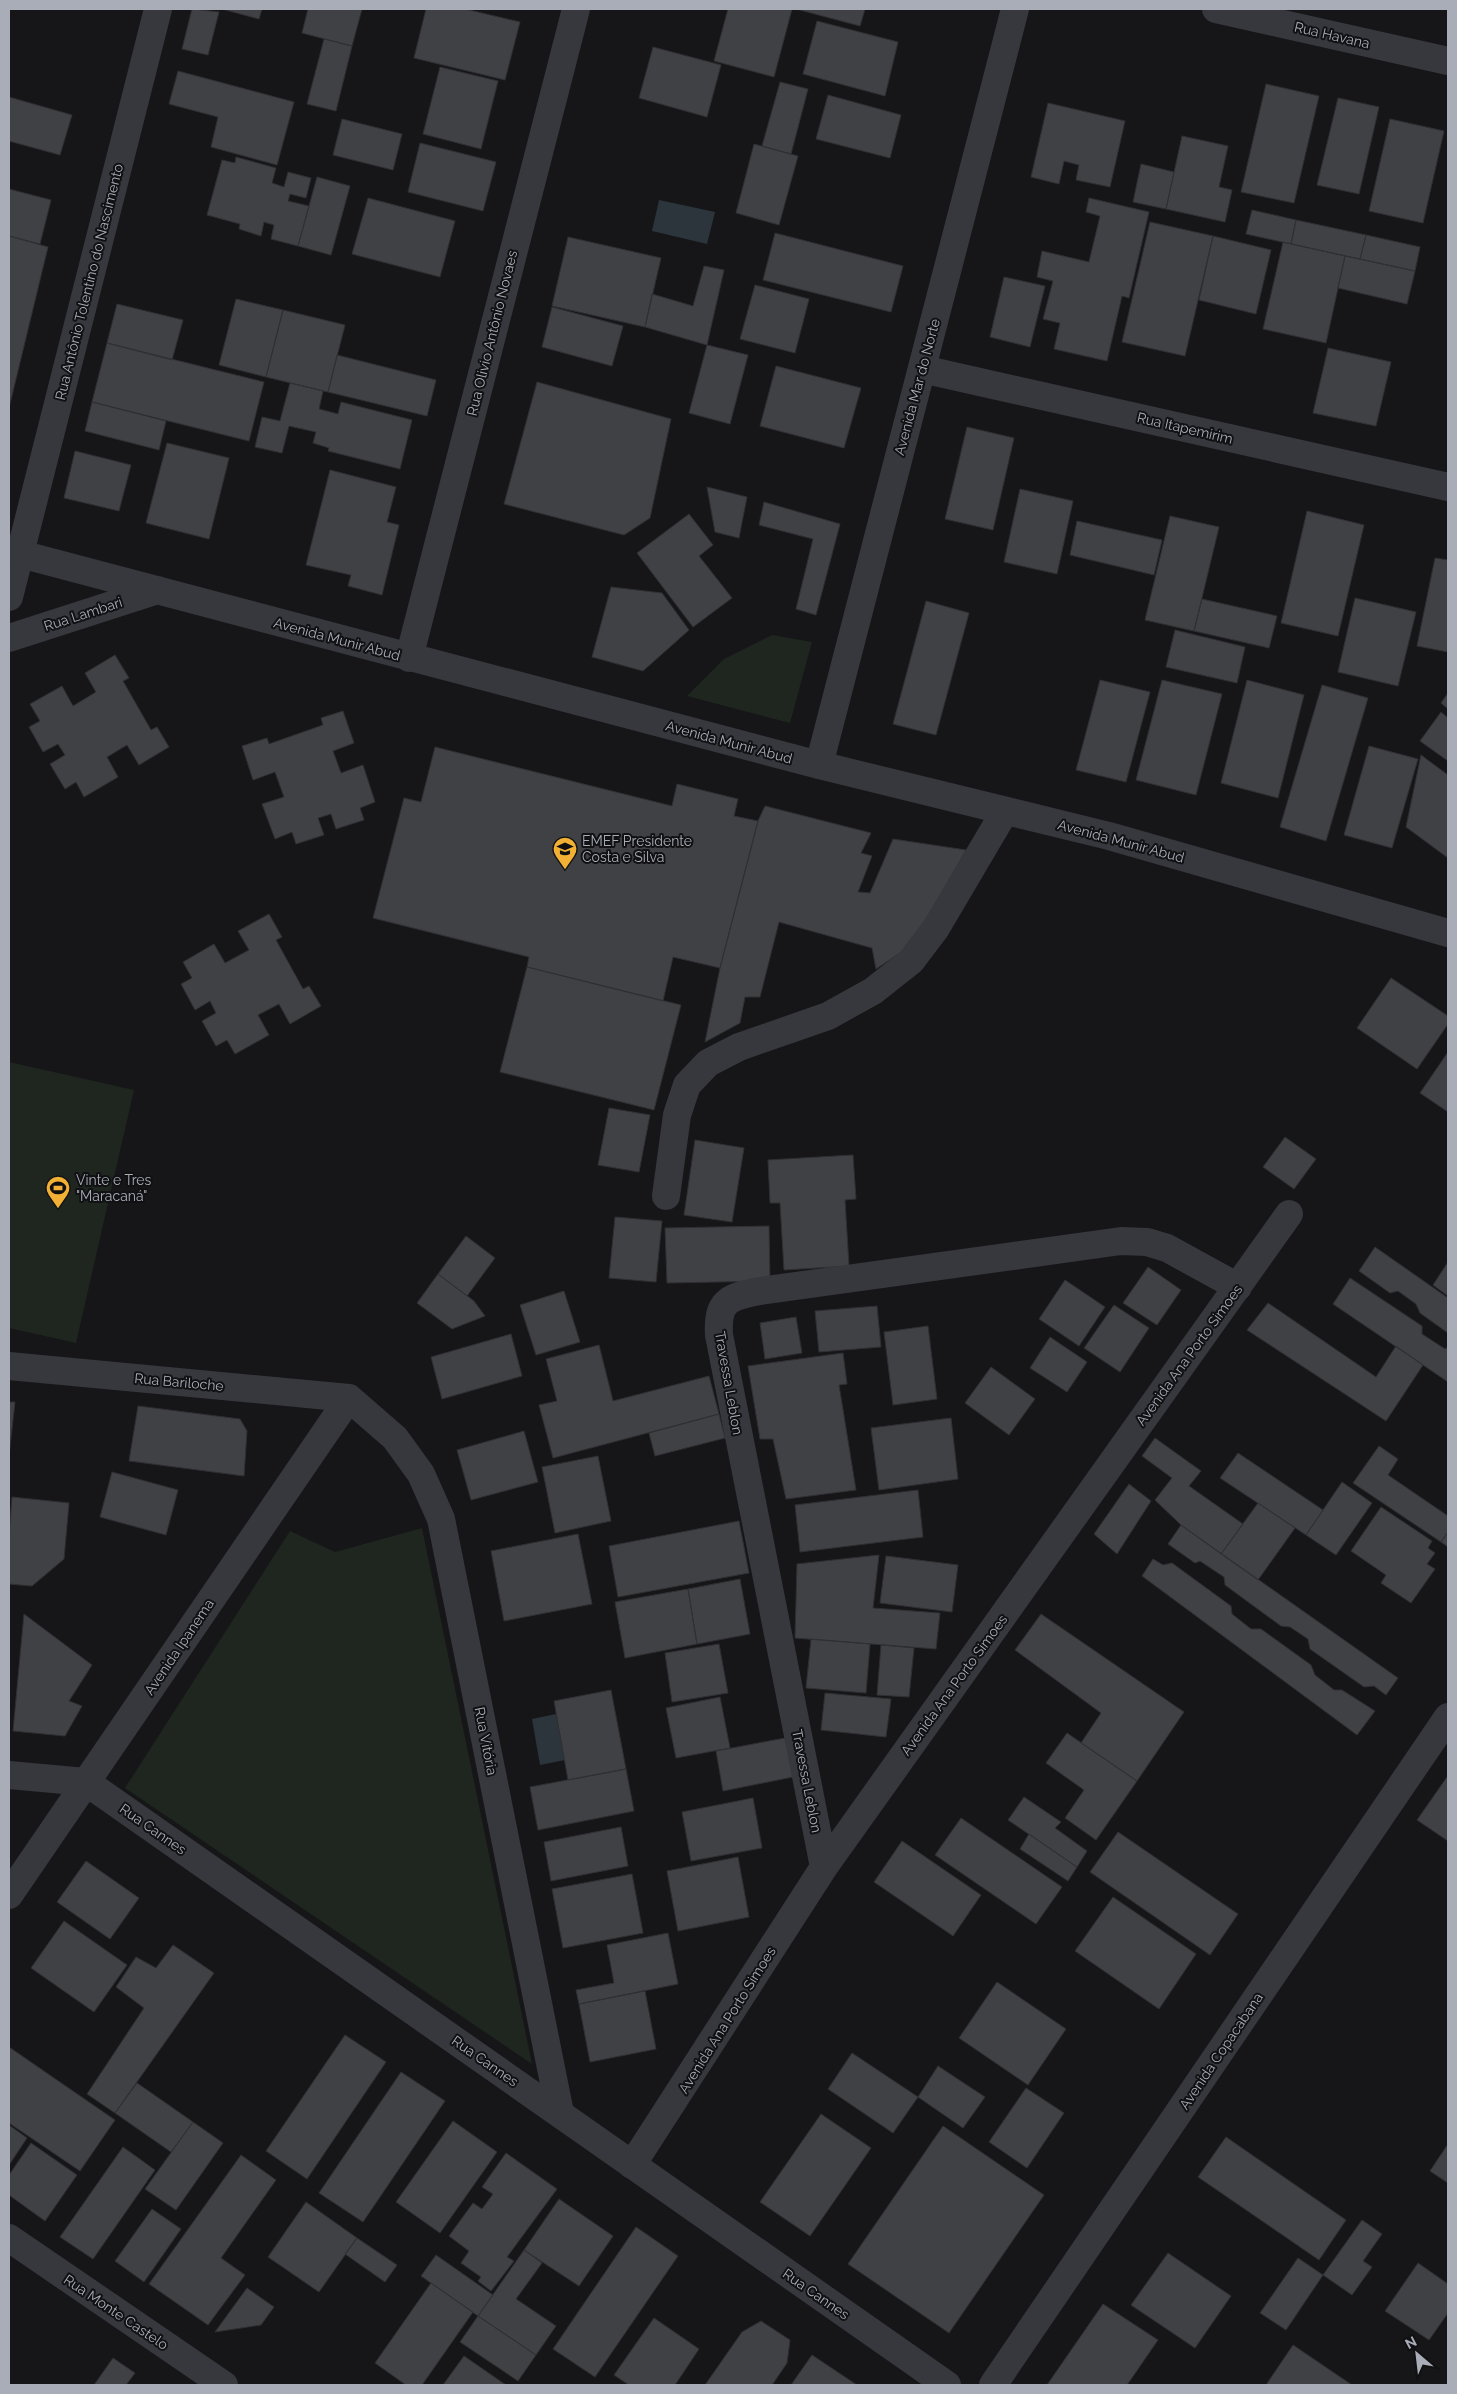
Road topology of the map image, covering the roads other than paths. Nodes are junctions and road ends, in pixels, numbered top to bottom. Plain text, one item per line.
1 (158, 9) edge
2 (576, 9) edge
3 (1016, 9) edge
4 (1216, 9) edge
5 (1448, 62) edge
6 (922, 369) junction
7 (1448, 487) edge
8 (14, 553) edge
9 (158, 590) junction
10 (9, 597) edge
11 (9, 638) edge
12 (409, 658) junction
13 (819, 765) junction
14 (1005, 811) junction
15 (1448, 933) edge
16 (666, 1196) dead end
17 (1289, 1214) dead end
18 (1238, 1287) junction
19 (9, 1366) edge
20 (349, 1398) junction
21 (1448, 1717) edge
22 (9, 1775) edge
23 (86, 1782) junction
24 (824, 1867) junction
25 (9, 1895) edge
26 (560, 2113) junction
27 (632, 2165) junction
28 (9, 2238) edge
29 (224, 2385) edge
30 (947, 2385) edge
31 (993, 2385) edge

1 - 8 street, Rua Antônio Tolentino do Nascimento
2 - 12 street, Rua Olivio Antônio Novaes
3 - 6 street, Avenida Mar do Norte
4 - 5 street, Rua Havana
6 - 7 street, Rua Itapemirim
6 - 13 street, Avenida Mar do Norte
8 - 9 street, Avenida Munir Abud
8 - 10 street, Rua Antônio Tolentino do Nascimento
9 - 11 street, Rua Lambari
9 - 12 street, Avenida Munir Abud
12 - 13 street, Avenida Munir Abud
13 - 14 street, Avenida Munir Abud
14 - 15 street, Avenida Munir Abud
14 - 16 street
17 - 18 street, Avenida Ana Porto Simoes
18 - 24 street, Avenida Ana Porto Simoes
18 - 24 street, Travessa Leblon
19 - 20 street, Rua Bariloche
20 - 23 street, Avenida Ipanema
20 - 26 street, Rua Vitória
21 - 31 street, Avenida Copacabana
22 - 23 street, Rua Cannes
23 - 25 street, Avenida Ipanema
23 - 26 street, Rua Cannes
24 - 27 street, Avenida Ana Porto Simoes
26 - 27 street, Rua Cannes
27 - 30 street, Rua Cannes
28 - 29 street, Rua Monte Castelo

